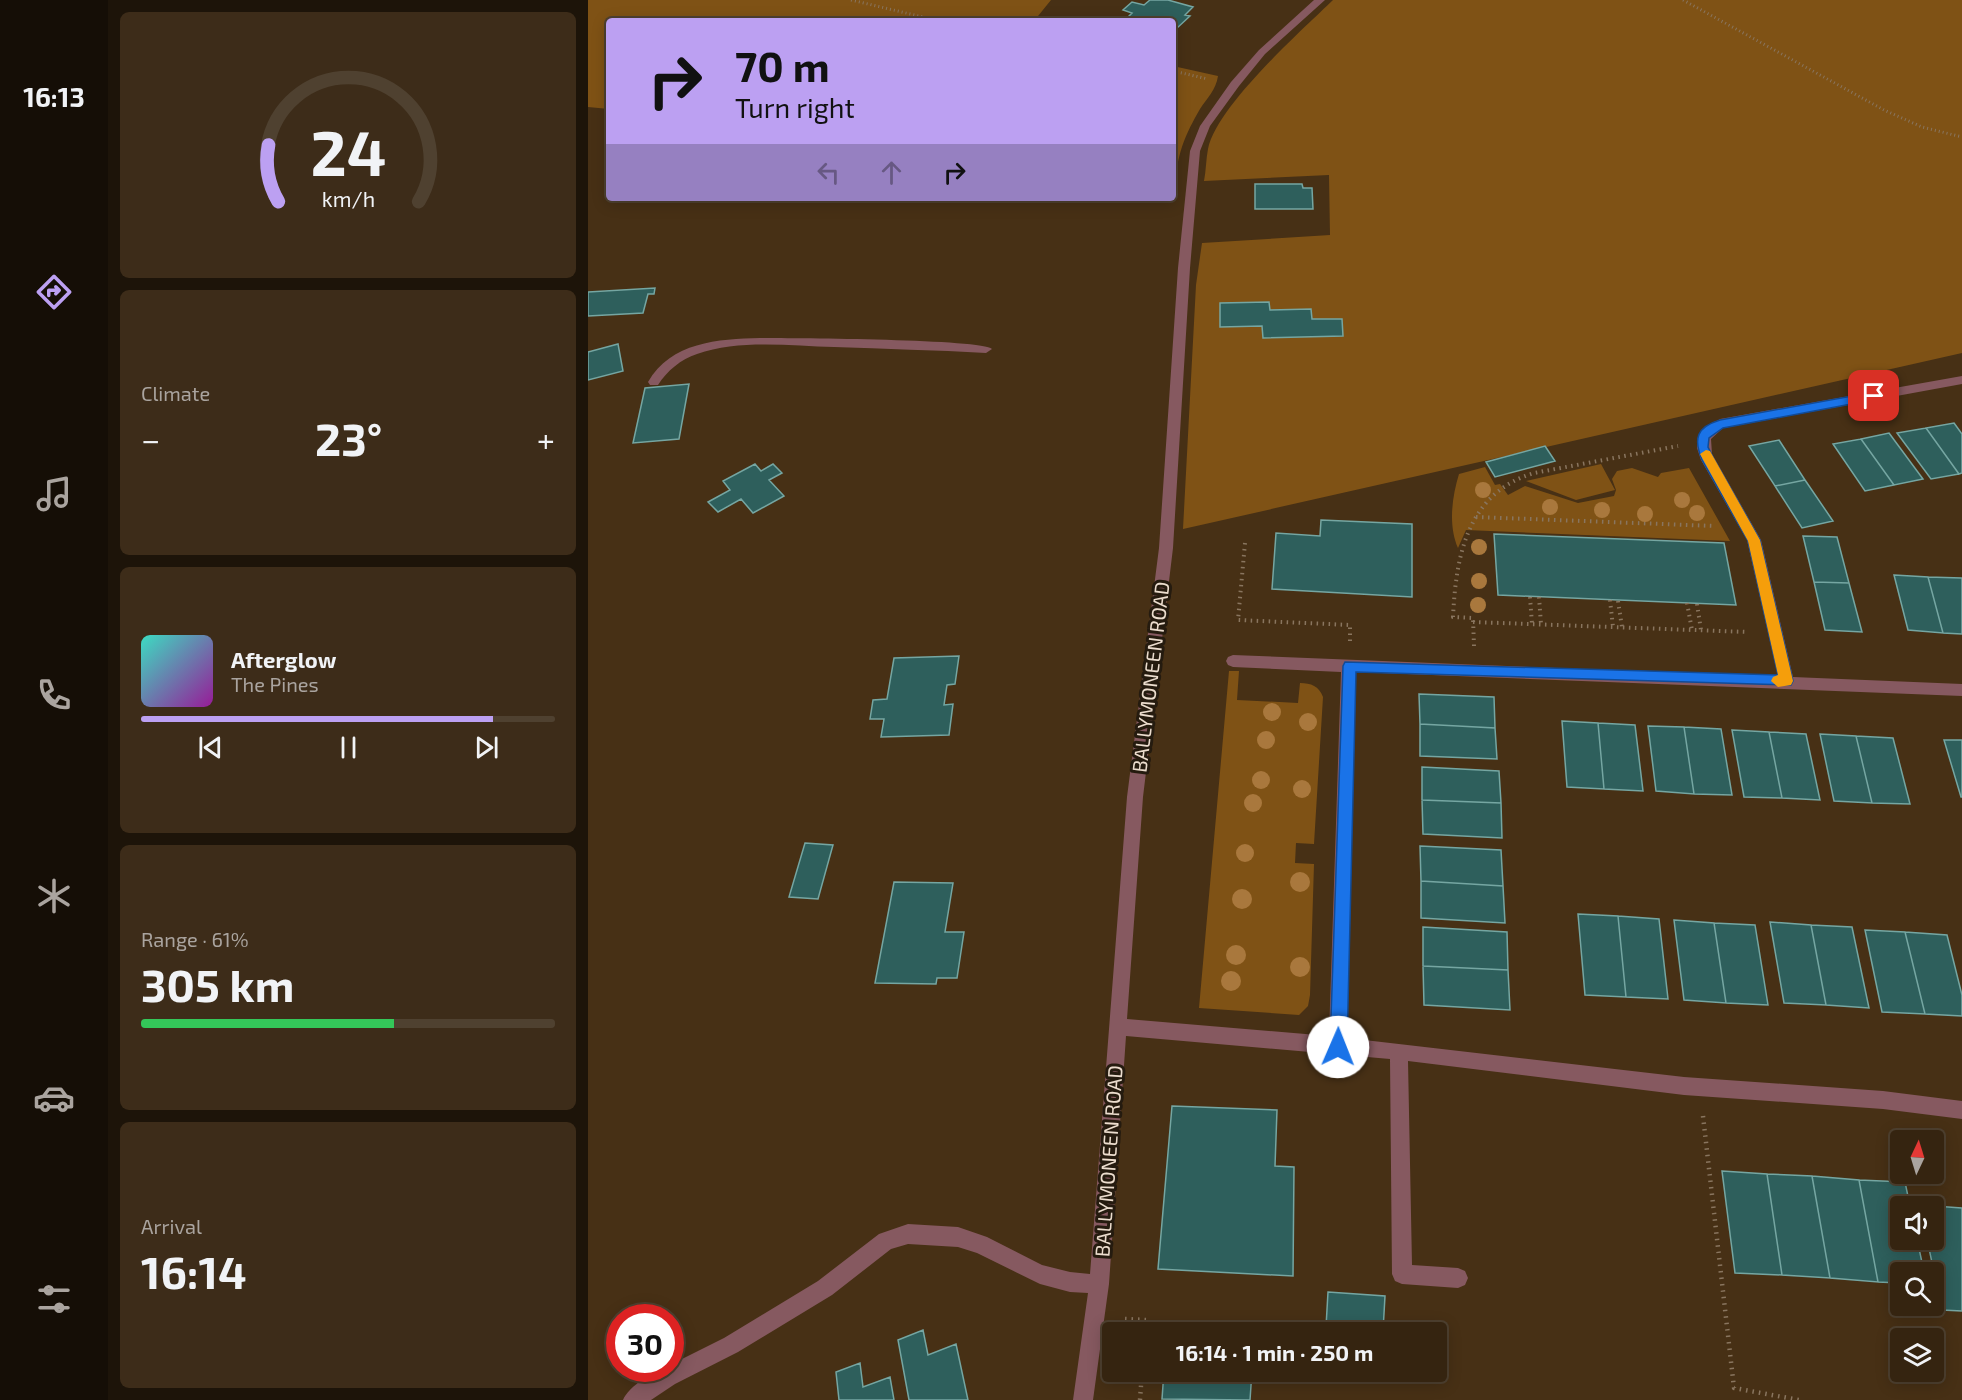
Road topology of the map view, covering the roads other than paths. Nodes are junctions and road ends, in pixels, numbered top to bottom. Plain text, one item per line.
1 (1320, 0) edge
2 (986, 349) dead end
3 (1962, 380) edge
4 (654, 382) dead end
5 (1233, 661) dead end
6 (1349, 666) junction
7 (1786, 681) junction
8 (1962, 690) edge
9 (1117, 1027) junction
10 (1338, 1047) junction
11 (1399, 1051) junction
12 (1962, 1110) edge
13 (1458, 1278) dead end
14 (1099, 1284) junction
15 (633, 1400) edge
16 (1083, 1400) edge

1 - 9 street, BALLYMONEEN ROAD
2 - 4 street
3 - 7 street
5 - 6 street
6 - 7 street
6 - 10 street
7 - 8 street
9 - 10 street
9 - 14 street, BALLYMONEEN ROAD
10 - 11 street
11 - 12 street
11 - 13 street
14 - 15 street
14 - 16 street, BALLYMONEEN ROAD

